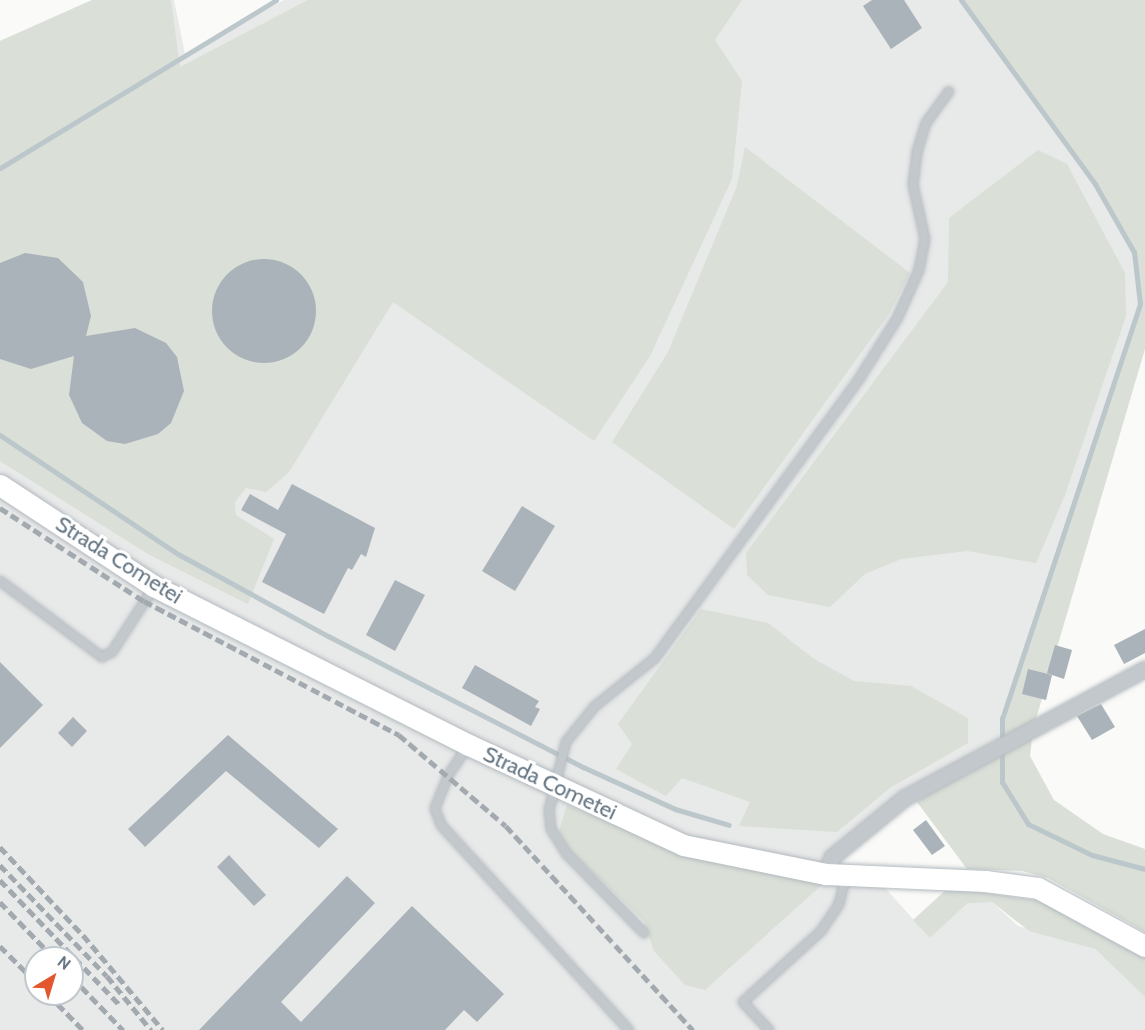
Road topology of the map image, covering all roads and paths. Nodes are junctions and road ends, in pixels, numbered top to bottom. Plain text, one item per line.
1 (949, 91) dead end
2 (0, 485) edge
3 (0, 581) edge
4 (154, 586) junction
5 (1145, 669) edge
6 (469, 745) junction
7 (555, 785) junction
8 (836, 874) junction
9 (644, 933) dead end
10 (1145, 946) edge
11 (629, 1030) edge
12 (769, 1030) edge

1 - 7 lane
2 - 4 street, Strada Cometei
3 - 4 lane
4 - 6 street, Strada Cometei
5 - 8 street
6 - 7 street, Strada Cometei
6 - 11 lane
7 - 8 street, Strada Cometei
7 - 9 lane
8 - 10 street, Strada Cometei
8 - 12 lane

